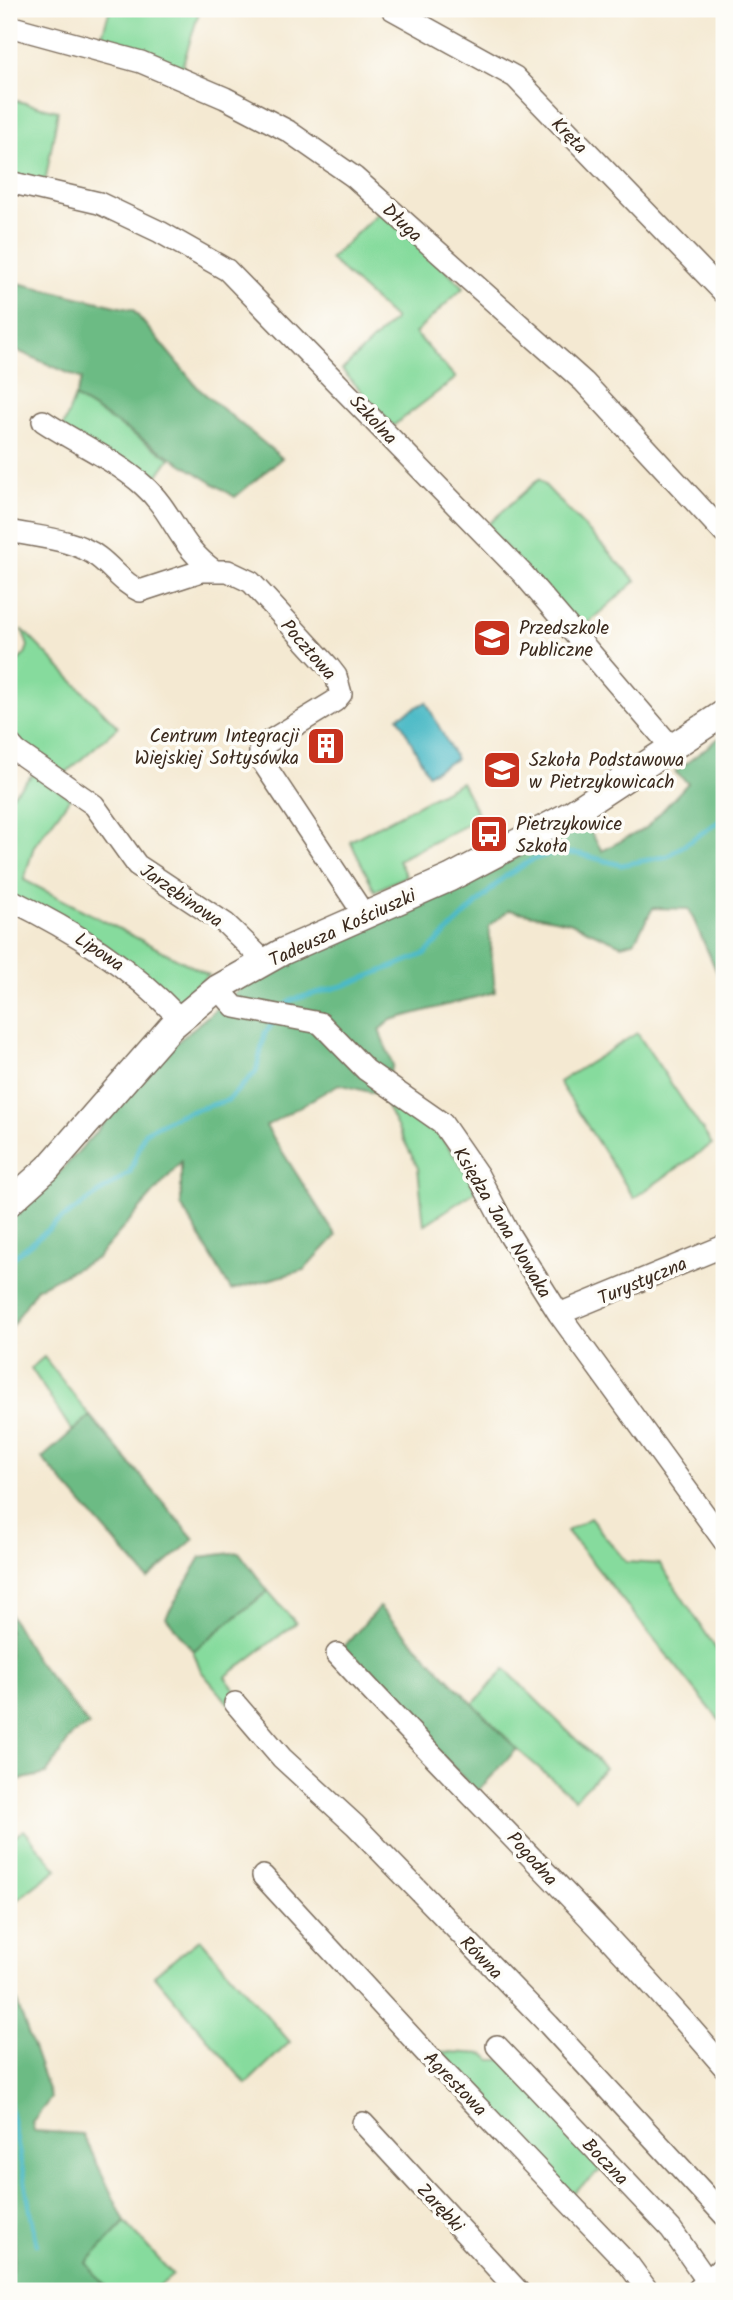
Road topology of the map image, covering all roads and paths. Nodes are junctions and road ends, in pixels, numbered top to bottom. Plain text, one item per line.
1 (391, 9) edge
2 (9, 26) edge
3 (9, 182) edge
4 (724, 293) edge
5 (43, 421) dead end
6 (9, 531) edge
7 (724, 533) edge
8 (215, 571) junction
9 (724, 713) edge
10 (9, 743) edge
11 (673, 749) junction
12 (9, 899) edge
13 (365, 916) junction
14 (265, 962) junction
15 (218, 988) junction
16 (180, 1019) junction
17 (9, 1203) edge
18 (724, 1246) edge
19 (559, 1314) junction
20 (724, 1541) edge
21 (337, 1654) dead end
22 (235, 1703) dead end
23 (264, 1876) dead end
24 (497, 2046) dead end
25 (724, 2067) edge
26 (363, 2123) dead end
27 (724, 2215) edge
28 (708, 2284) edge
29 (519, 2291) edge
30 (648, 2291) edge

1 - 4 street, Kręta
2 - 7 street, Długa
3 - 11 street, Szkolna
5 - 8 street
6 - 8 street, Pocztowa
8 - 13 street, Pocztowa
9 - 11 street, Tadeusza Kościuszki
10 - 14 street, Jarzębinowa
11 - 13 street, Tadeusza Kościuszki
12 - 16 street, Lipowa
13 - 14 street, Tadeusza Kościuszki
14 - 15 street, Tadeusza Kościuszki
15 - 16 street, Tadeusza Kościuszki
15 - 19 street, Księdza Jana Nowaka
16 - 17 street, Tadeusza Kościuszki
18 - 19 street, Turystyczna
19 - 20 street, Księdza Jana Nowaka
21 - 25 street, Pogodna
22 - 27 street, Równa
23 - 30 street, Agrestowa
24 - 28 street, Boczna
26 - 29 street, Zarębki

